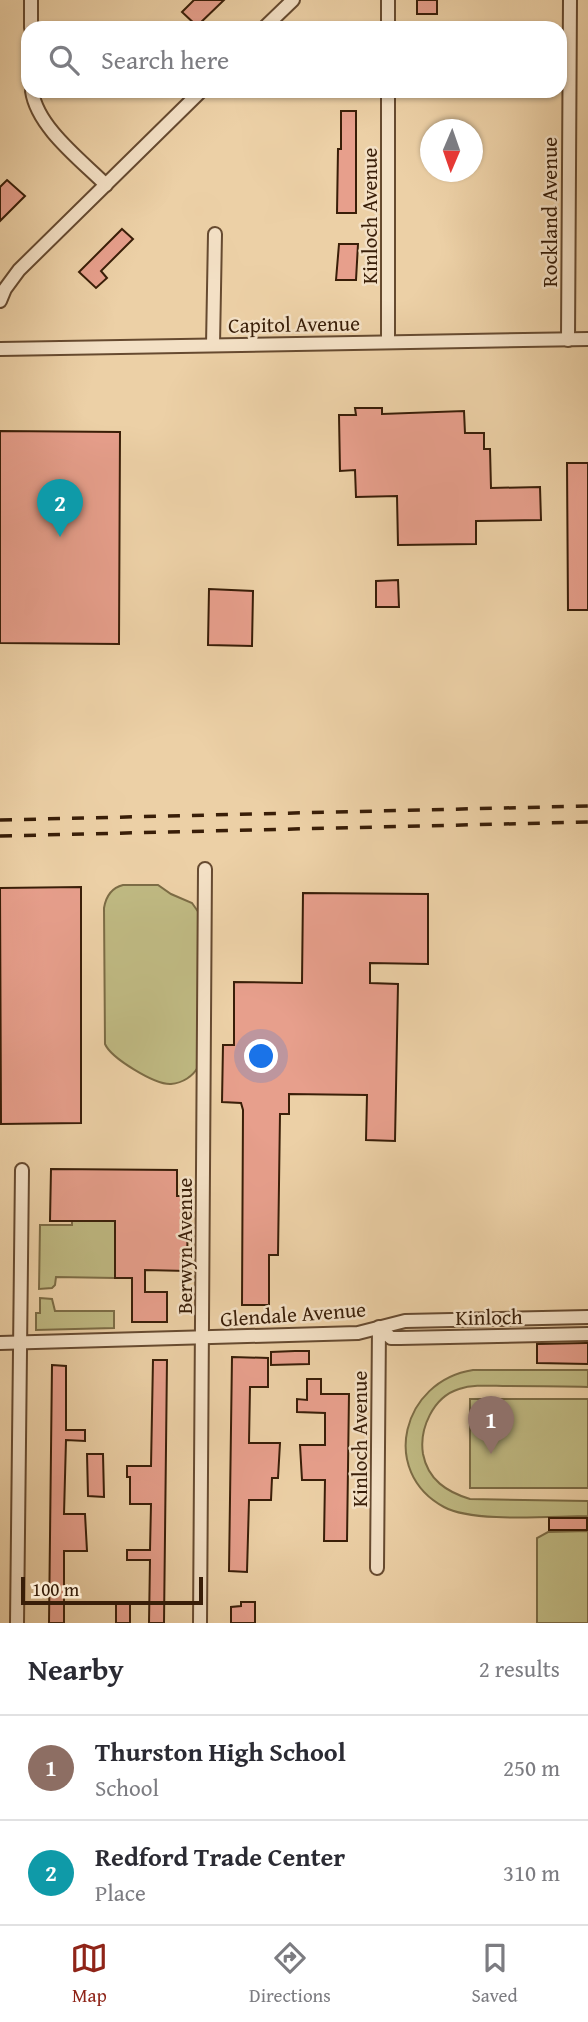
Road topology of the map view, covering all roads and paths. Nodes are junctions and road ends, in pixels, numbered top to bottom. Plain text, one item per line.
1 (31, 0) edge
2 (293, 0) edge
3 (388, 0) edge
4 (570, 0) edge
5 (31, 21) edge
6 (271, 21) edge
7 (388, 21) edge
8 (34, 98) edge
9 (194, 98) edge
10 (388, 98) edge
11 (106, 185) junction
12 (215, 234) dead end
13 (0, 301) edge
14 (588, 339) edge
15 (568, 340) junction
16 (388, 342) junction
17 (213, 345) junction
18 (0, 349) edge
19 (205, 869) dead end
20 (22, 1170) dead end
21 (588, 1317) edge
22 (379, 1327) junction
23 (588, 1334) edge
24 (202, 1338) junction
25 (0, 1343) edge
26 (20, 1343) junction
27 (377, 1567) dead end
28 (17, 1623) edge
29 (200, 1623) edge

1 - 5 street
2 - 6 street
3 - 7 street
4 - 15 street, Rockland Avenue
8 - 11 street
9 - 11 street
10 - 16 street, Kinloch Avenue
11 - 13 street
12 - 17 street
14 - 15 street, Capitol Avenue
15 - 16 street, Capitol Avenue
16 - 17 street, Capitol Avenue
17 - 18 street, Capitol Avenue
19 - 24 street, Berwyn Avenue
20 - 26 street
21 - 22 street, Glendale Avenue
22 - 23 street, Kinloch
22 - 24 street, Glendale Avenue
22 - 27 street, Kinloch Avenue
24 - 26 street, Glendale Avenue
24 - 29 street, Berwyn Avenue
25 - 26 street, Glendale Avenue
26 - 28 street

